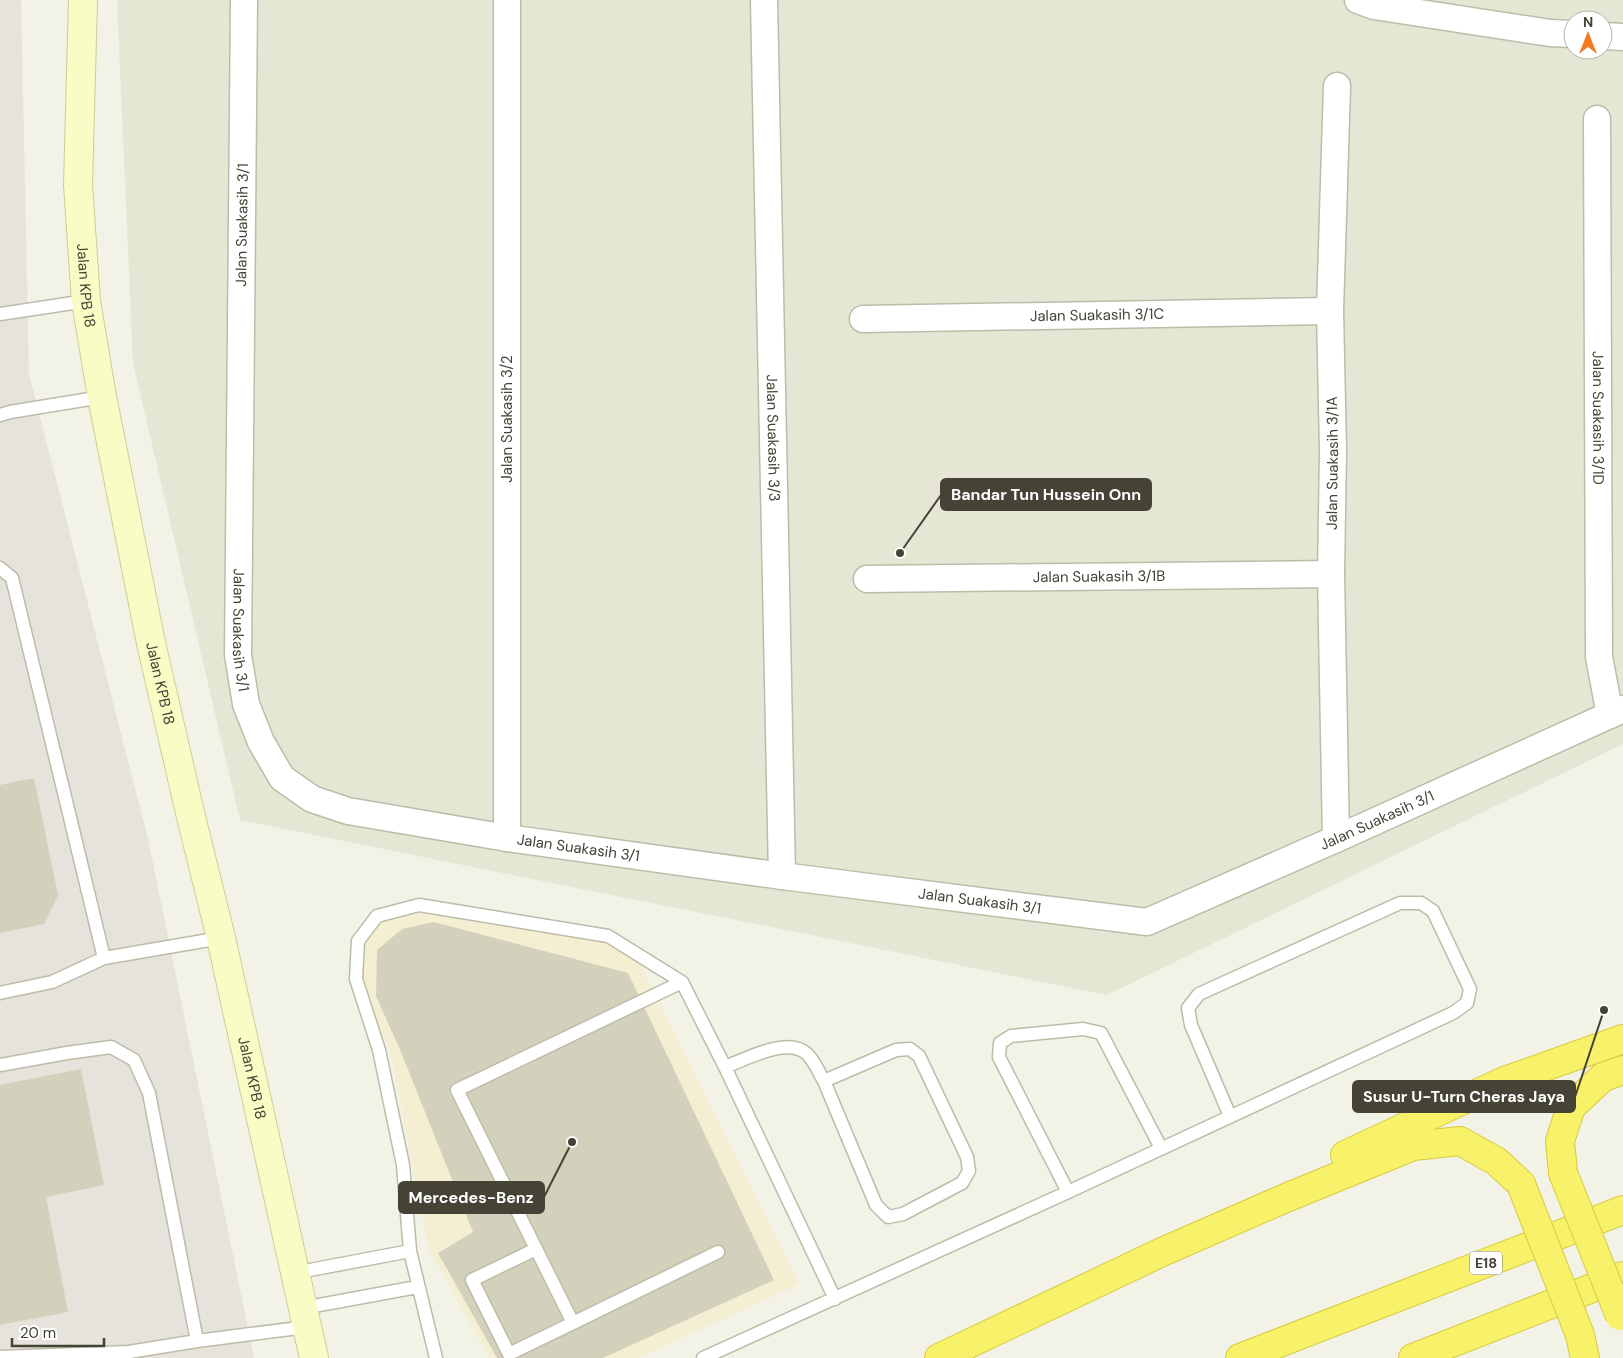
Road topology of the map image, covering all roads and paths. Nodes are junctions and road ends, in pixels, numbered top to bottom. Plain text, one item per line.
1 (83, 0) edge
2 (244, 0) edge
3 (507, 0) edge
4 (764, 0) edge
5 (1358, 0) edge
6 (1563, 34) edge
7 (1337, 86) dead end
8 (1597, 119) dead end
9 (86, 301) junction
10 (1330, 311) junction
11 (0, 314) edge
12 (862, 319) dead end
13 (102, 397) junction
14 (0, 416) edge
15 (0, 568) edge
16 (1331, 574) junction
17 (867, 579) dead end
18 (1616, 712) edge
19 (507, 838) junction
20 (1336, 839) junction
21 (782, 876) junction
22 (221, 938) junction
23 (104, 958) junction
24 (682, 982) junction
25 (0, 993) edge
26 (1623, 1039) edge
27 (0, 1065) edge
28 (725, 1067) junction
29 (1623, 1070) edge
30 (824, 1081) junction
31 (1230, 1116) junction
32 (1161, 1148) junction
33 (1068, 1192) junction
34 (1623, 1210) edge
35 (536, 1249) junction
36 (410, 1251) junction
37 (718, 1252) dead end
38 (1162, 1252) junction
39 (294, 1272) junction
40 (1623, 1276) edge
41 (417, 1287) junction
42 (835, 1299) junction
43 (304, 1318) junction
44 (1622, 1318) edge
45 (572, 1323) junction
46 (197, 1340) junction
47 (1583, 1346) edge
48 (0, 1357) edge
49 (314, 1358) edge
50 (436, 1358) edge
51 (703, 1358) edge
52 (939, 1358) edge
53 (1240, 1358) edge
54 (1413, 1358) edge

1 - 9 street, Jalan KPB 18
2 - 19 street, Jalan Suakasih 3/1
3 - 19 street, Jalan Suakasih 3/2
4 - 21 street, Jalan Suakasih 3/3
5 - 6 street
7 - 10 street, Jalan Suakasih 3/1A
8 - 18 street, Jalan Suakasih 3/1D
9 - 11 lane
9 - 13 street, Jalan KPB 18
10 - 12 street, Jalan Suakasih 3/1C
10 - 16 street, Jalan Suakasih 3/1A
13 - 14 lane
13 - 22 street, Jalan KPB 18
15 - 23 lane
16 - 17 street, Jalan Suakasih 3/1B
16 - 20 street, Jalan Suakasih 3/1A
18 - 20 street, Jalan Suakasih 3/1
19 - 21 street, Jalan Suakasih 3/1
20 - 21 street, Jalan Suakasih 3/1
22 - 23 lane
22 - 39 street, Jalan KPB 18
23 - 25 lane
24 - 28 lane
24 - 35 lane
24 - 36 lane
26 - 38 highway
27 - 46 lane
28 - 30 lane
28 - 42 lane
29 - 44 highway, bridge
30 - 30 lane
31 - 31 lane
31 - 32 lane
32 - 33 lane
32 - 33 lane
33 - 42 lane
34 - 53 highway, E18
35 - 45 lane
35 - 45 lane
36 - 39 lane
36 - 41 lane
37 - 45 lane
38 - 47 highway, bridge
38 - 52 highway
39 - 43 street, Jalan KPB 18
40 - 54 highway
41 - 43 lane
41 - 50 lane
42 - 51 lane
43 - 46 lane
43 - 49 street, Jalan KPB 18
46 - 48 lane

